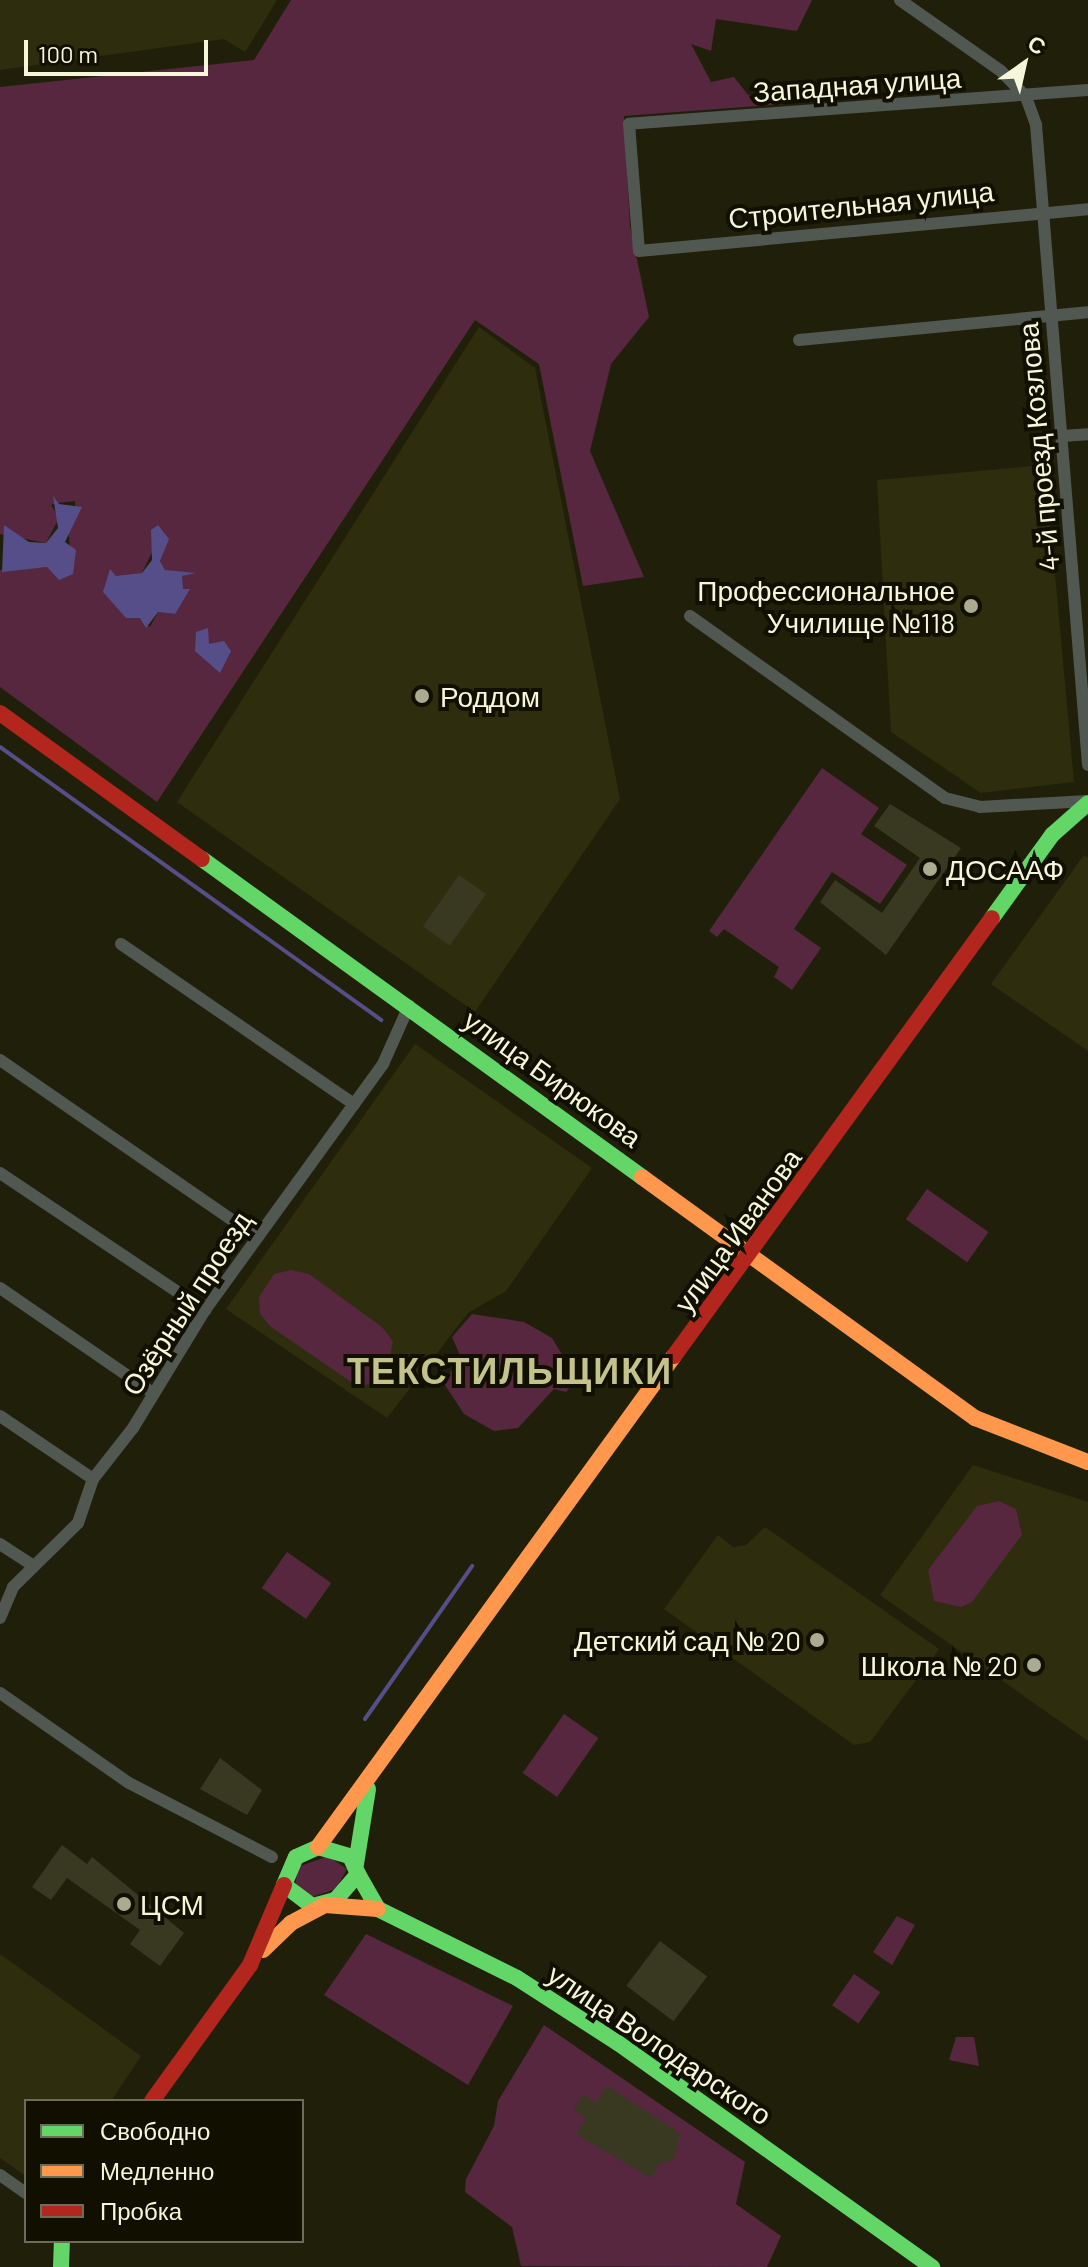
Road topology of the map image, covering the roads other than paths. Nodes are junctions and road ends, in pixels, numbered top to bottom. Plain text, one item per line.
1 (900, 0) edge
2 (1088, 90) edge
3 (1026, 97) junction
4 (1088, 209) edge
5 (1043, 211) junction
6 (639, 251) joint
7 (1088, 312) edge
8 (1050, 315) junction
9 (799, 340) dead end
10 (1088, 434) edge
11 (1062, 436) junction
12 (690, 616) dead end
13 (0, 713) edge
14 (1088, 765) edge
15 (1088, 802) edge
16 (121, 944) dead end
17 (409, 1006) junction
18 (0, 1060) edge
19 (354, 1104) junction
20 (0, 1173) edge
21 (257, 1237) junction
22 (751, 1254) junction
23 (0, 1288) edge
24 (205, 1310) junction
25 (153, 1393) junction
26 (0, 1416) edge
27 (1088, 1462) edge
28 (93, 1479) junction
29 (0, 1544) edge
30 (32, 1565) junction
31 (0, 1618) edge
32 (0, 1693) edge
33 (381, 1763) junction
34 (312, 1848) junction
35 (272, 1857) junction
36 (357, 1869) junction
37 (284, 1885) junction
38 (325, 1905) junction
39 (378, 1909) junction
40 (253, 1959) junction
41 (153, 2099) edge
42 (0, 2175) edge
43 (24, 2192) edge
44 (62, 2243) edge
45 (61, 2267) edge
46 (932, 2267) edge

1 - 3 street
2 - 3 street, Западная улица
3 - 5 street, 4-й проезд Козлова
3 - 6 street, Западная улица
4 - 5 street, Строительная улица
5 - 6 street, Строительная улица
5 - 8 street, 4-й проезд Козлова
7 - 8 street
8 - 9 street
8 - 11 street, 4-й проезд Козлова
10 - 11 street
11 - 14 street, 4-й проезд Козлова
12 - 15 street
13 - 17 street, улица Бирюкова
15 - 22 street, улица Иванова
16 - 19 street
17 - 19 street, Озёрный проезд
17 - 22 street, улица Бирюкова
18 - 21 street
19 - 21 street, Озёрный проезд
20 - 24 street
21 - 24 street, Озёрный проезд
22 - 27 street, улица Бирюкова
22 - 33 street, улица Иванова
23 - 25 street
24 - 25 street, Озёрный проезд
25 - 28 street, Озёрный проезд
26 - 28 street
28 - 30 street, Озёрный проезд
29 - 30 street
30 - 31 street, Озёрный проезд
32 - 35 street
33 - 34 street, улица Иванова
33 - 36 street
34 - 35 street
34 - 36 street
34 - 37 street
35 - 37 street
36 - 38 street
36 - 39 street
37 - 38 street
37 - 40 street
38 - 39 street
38 - 40 street
39 - 46 street, улица Володарского
40 - 41 street
42 - 43 street
44 - 45 street

